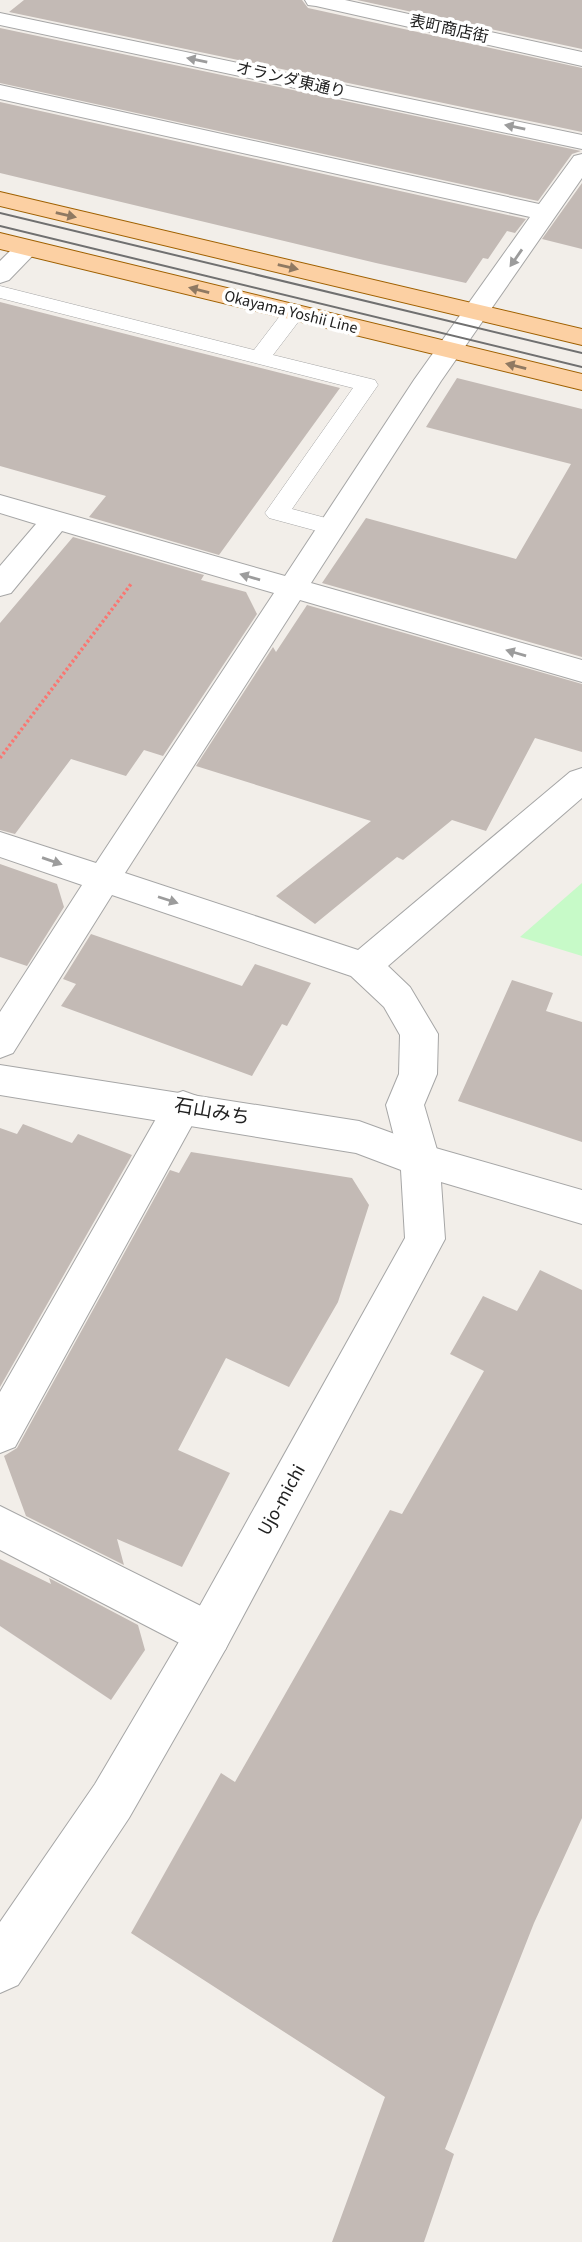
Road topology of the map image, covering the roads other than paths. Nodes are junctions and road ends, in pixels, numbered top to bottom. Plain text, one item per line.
1 (316, 0) edge
2 (0, 19) edge
3 (582, 59) edge
4 (0, 92) edge
5 (582, 142) edge
6 (582, 161) edge
7 (0, 199) edge
8 (547, 213) junction
9 (0, 241) edge
10 (27, 248) junction
11 (0, 275) edge
12 (0, 292) edge
13 (477, 312) junction
14 (294, 313) junction
15 (582, 337) edge
16 (449, 350) junction
17 (259, 358) junction
18 (582, 382) edge
19 (0, 504) edge
20 (55, 520) junction
21 (332, 527) junction
22 (0, 586) edge
23 (291, 589) junction
24 (582, 671) edge
25 (582, 780) edge
26 (0, 844) edge
27 (104, 878) junction
28 (364, 966) junction
29 (0, 1043) edge
30 (0, 1080) edge
31 (183, 1107) junction
32 (420, 1160) junction
33 (582, 1207) edge
34 (0, 1433) edge
35 (0, 1527) edge
36 (209, 1634) junction
37 (0, 1967) edge

1 - 3 street, 表町商店街
5 -> 2 street, オランダ東通り
4 - 8 street
6 - 8 street
7 -> 13 main road
8 -> 13 street
9 - 10 main road, Okayama Yoshii Line
10 - 11 street
14 -> 10 main road, Okayama Yoshii Line
12 - 17 lane
13 - 15 main road
13 - 16 street
14 - 16 main road, Okayama Yoshii Line
14 - 17 lane
18 -> 16 main road, Okayama Yoshii Line
16 - 21 street
17 - 21 lane
19 - 20 street
20 - 22 street
23 -> 20 street
21 - 23 street
24 -> 23 street
23 - 27 street
25 - 28 street
26 -> 27 street
27 -> 28 street
27 - 29 street
28 - 32 street, Ujo-michi
30 - 31 street, 石山みち
31 - 32 street, 石山みち
31 - 34 street
32 - 33 street
32 - 36 street, Ujo-michi
35 - 36 street
36 - 37 street, Ujo-michi

